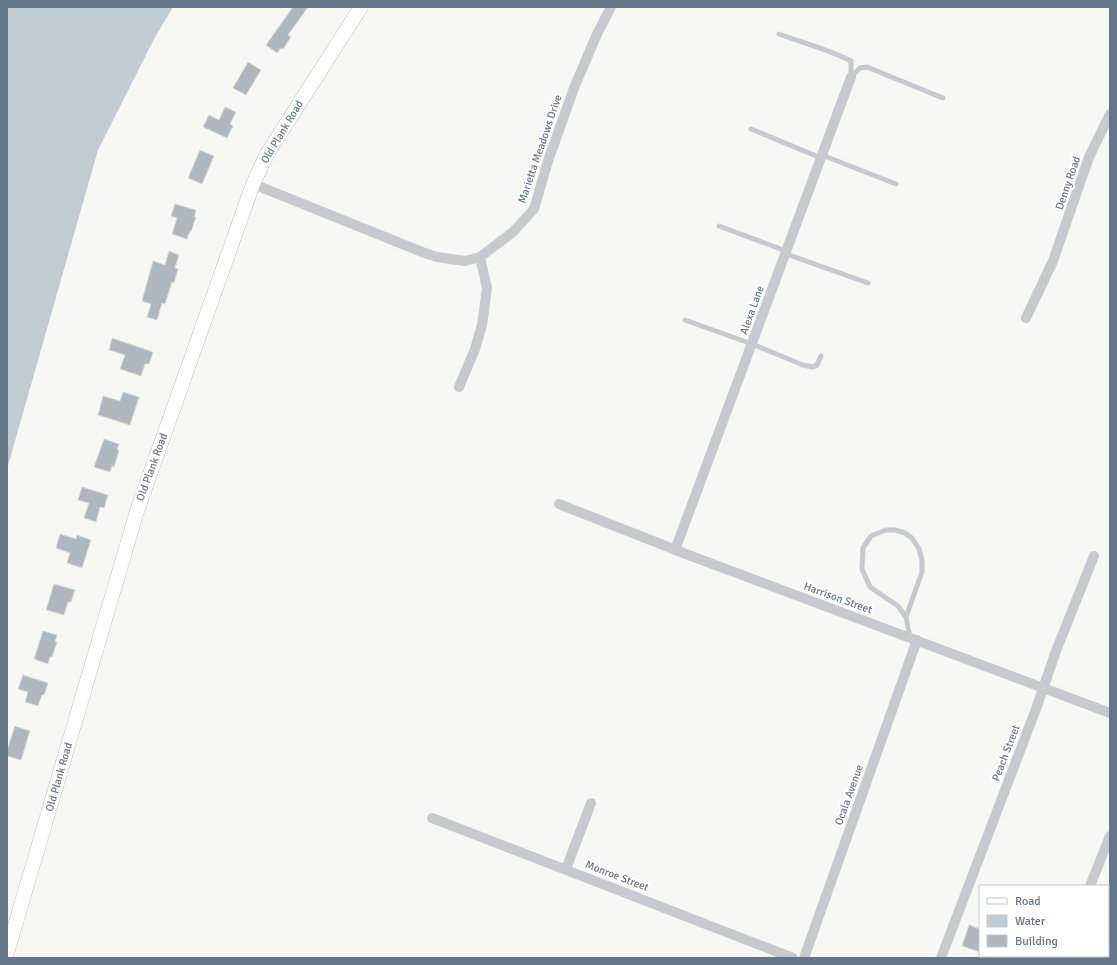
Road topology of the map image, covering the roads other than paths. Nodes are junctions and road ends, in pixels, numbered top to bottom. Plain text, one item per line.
1 (361, 7) edge
2 (611, 7) edge
3 (779, 34) dead end
4 (851, 77) junction
5 (943, 98) dead end
6 (1110, 114) edge
7 (751, 129) dead end
8 (822, 157) junction
9 (253, 184) junction
10 (896, 184) dead end
11 (719, 226) dead end
12 (786, 252) junction
13 (480, 257) junction
14 (868, 282) dead end
15 (1026, 318) dead end
16 (685, 320) dead end
17 (752, 344) junction
18 (821, 356) dead end
19 (459, 387) dead end
20 (559, 504) dead end
21 (675, 550) junction
22 (1094, 556) dead end
23 (906, 617) junction
24 (913, 639) junction
25 (1043, 687) junction
26 (1110, 713) edge
27 (591, 803) dead end
28 (432, 818) dead end
29 (1110, 836) edge
30 (566, 869) junction
31 (1090, 885) edge
32 (7, 953) edge
33 (793, 958) edge
34 (804, 958) edge
35 (940, 958) edge

1 - 9 street, Old Plank Road
2 - 13 street, Marietta Meadows Drive
3 - 4 lane
4 - 5 lane
4 - 8 street, Alexa Lane
6 - 15 street, Denny Road
7 - 8 lane
8 - 10 lane
8 - 12 street, Alexa Lane
9 - 13 street, Marietta Meadows Drive
9 - 32 street, Old Plank Road
11 - 12 lane
12 - 14 lane
12 - 17 street, Alexa Lane
13 - 19 street
16 - 17 lane
17 - 18 lane
17 - 21 street, Alexa Lane
20 - 21 street, Harrison Street
21 - 24 street, Harrison Street
22 - 25 street, Peach Street
23 - 23 lane
23 - 24 lane
24 - 25 street, Harrison Street
24 - 34 street, Ocala Avenue
25 - 26 street, Harrison Street
25 - 35 street, Peach Street
27 - 30 street
28 - 30 street, Monroe Street
29 - 31 street
30 - 33 street, Monroe Street

